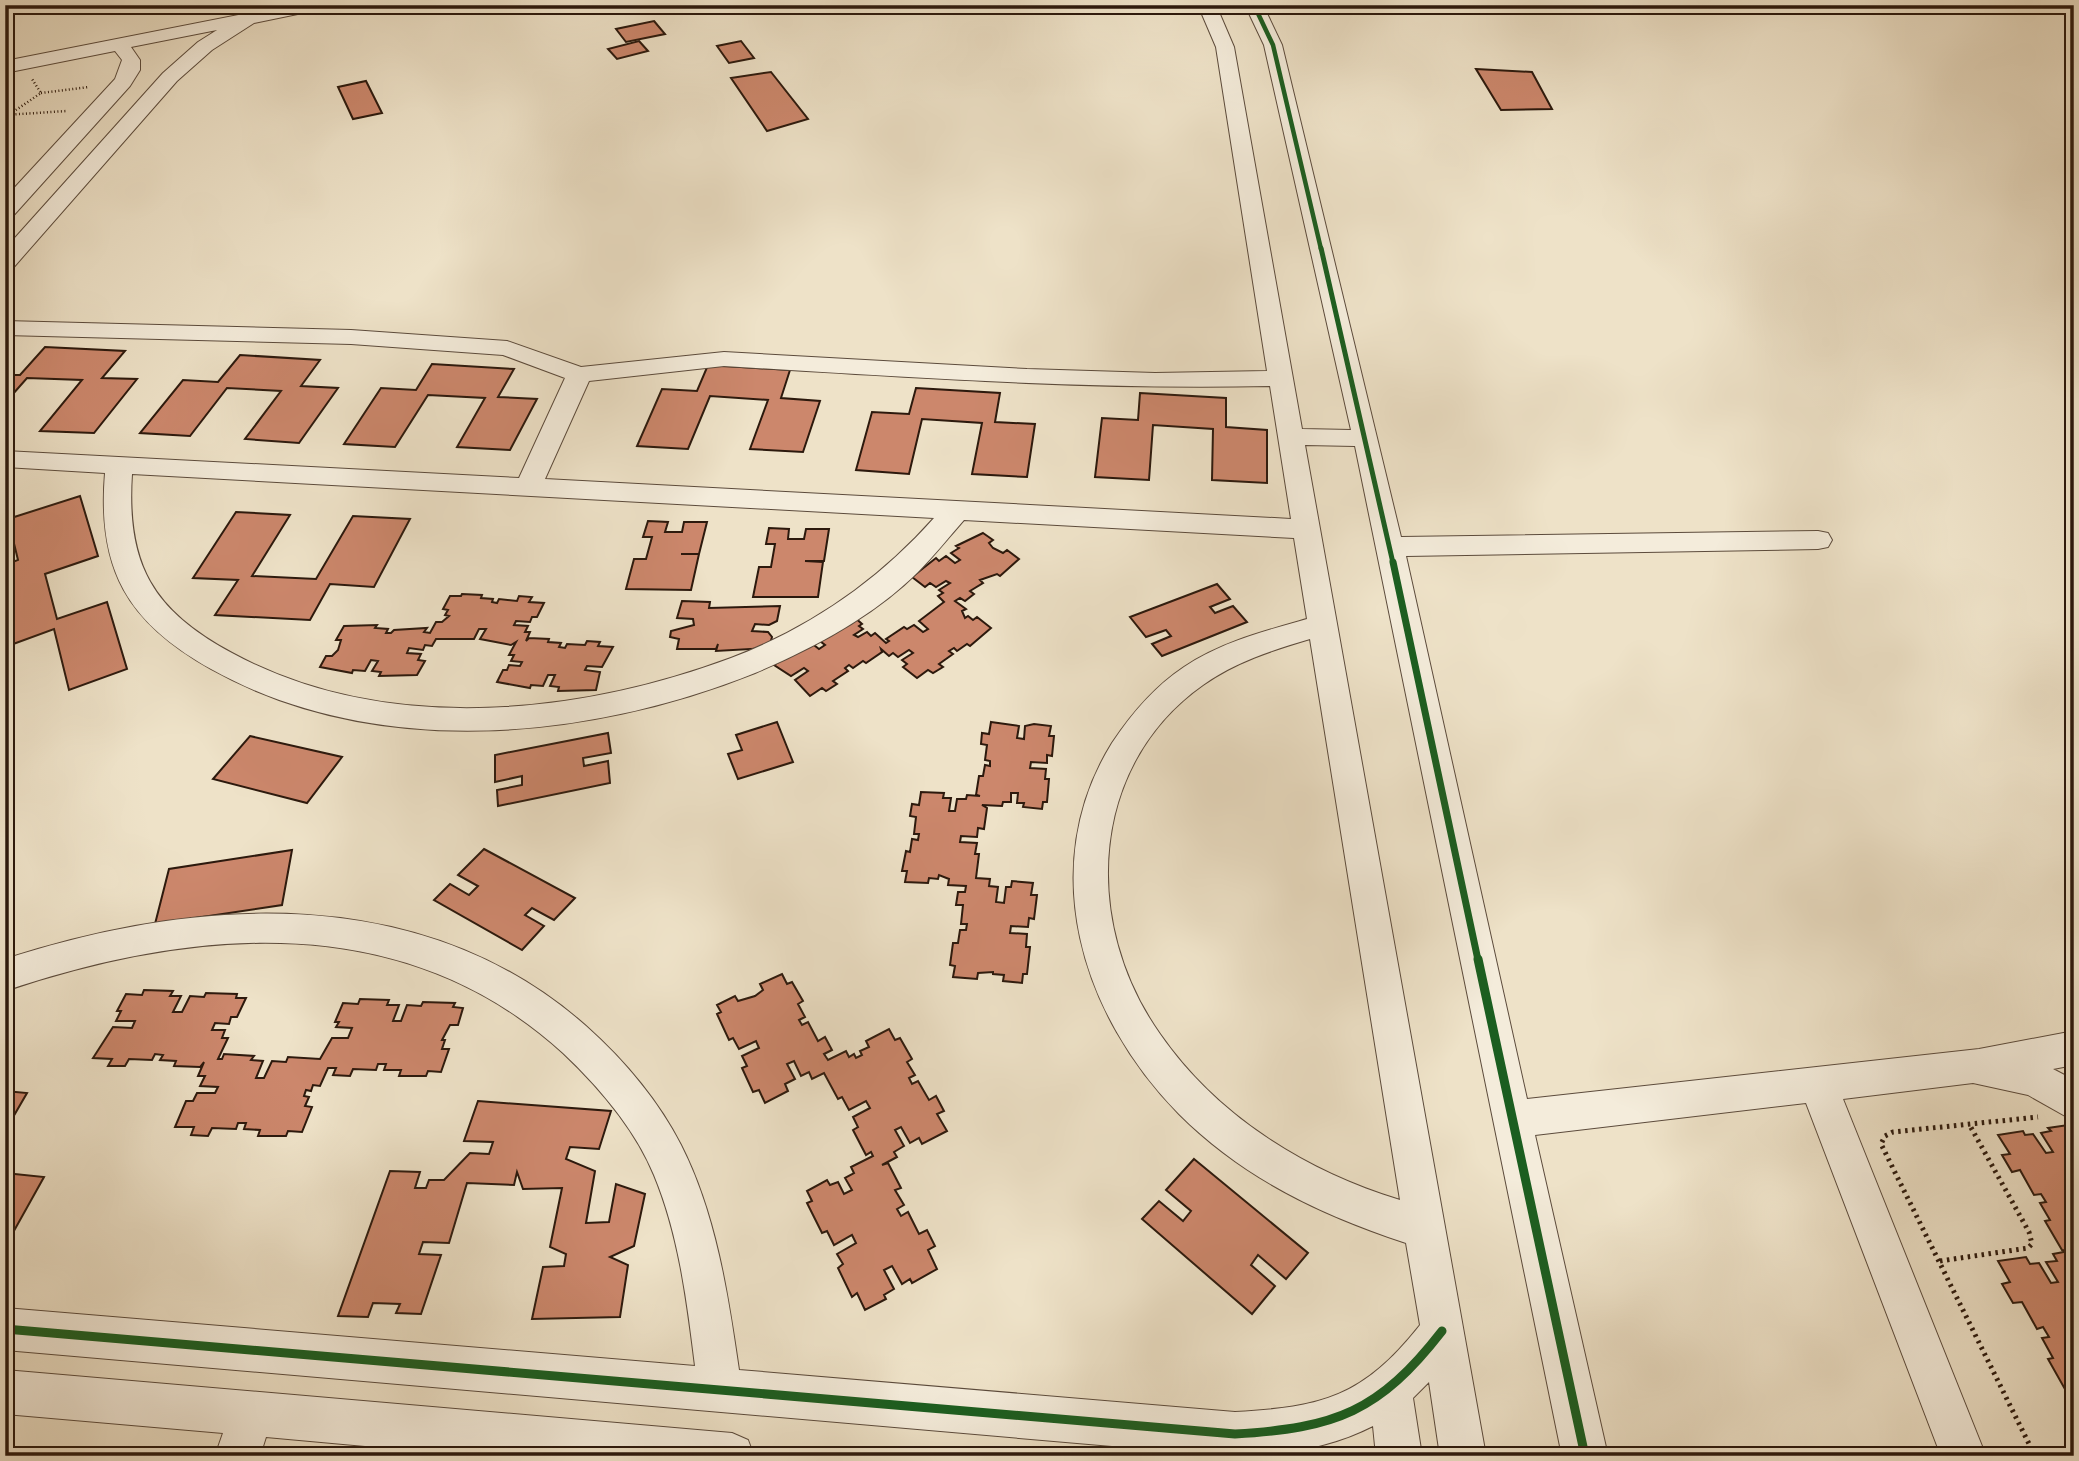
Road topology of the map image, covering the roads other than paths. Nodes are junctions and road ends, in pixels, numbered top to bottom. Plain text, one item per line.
1 (317, 5) edge
2 (1207, 5) edge
3 (1254, 5) edge
4 (248, 19) junction
5 (119, 44) junction
6 (13, 65) edge
7 (5, 211) edge
8 (5, 263) edge
9 (5, 328) edge
10 (579, 375) junction
11 (1281, 378) junction
12 (1291, 437) junction
13 (1366, 438) junction
14 (5, 458) edge
15 (119, 465) junction
16 (528, 487) junction
17 (957, 510) junction
18 (1306, 528) junction
19 (1818, 540) dead end
20 (1388, 547) junction
21 (1322, 625) junction
22 (5, 975) edge
23 (2074, 1048) edge
24 (1973, 1066) junction
25 (1818, 1084) junction
26 (2061, 1110) edge
27 (1512, 1119) junction
28 (1426, 1229) junction
29 (5, 1329) edge
30 (1442, 1331) junction
31 (719, 1388) junction
32 (1390, 1391) junction
33 (5, 1392) edge
34 (252, 1414) junction
35 (480, 1445) edge
36 (237, 1456) edge
37 (732, 1456) edge
38 (1399, 1456) edge
39 (1463, 1456) edge
40 (1585, 1456) edge
41 (1964, 1456) edge

1 - 4 street
2 - 11 street
3 - 13 street
4 - 5 street
4 - 8 street
5 - 6 street
5 - 7 street
9 - 10 street
10 - 11 street
10 - 16 street
11 - 12 street
12 - 13 street
12 - 18 street
13 - 20 street
14 - 15 street
15 - 16 street
15 - 17 street
16 - 17 street
17 - 18 street
18 - 21 street
19 - 20 street
20 - 27 street
21 - 28 street
21 - 28 street
22 - 31 street
23 - 24 street
24 - 25 street
24 - 26 street
25 - 27 street
25 - 41 street
27 - 40 street
28 - 30 street
29 - 31 street
30 - 32 street
30 - 39 street
31 - 32 street
32 - 38 street
33 - 34 street
34 - 35 street
34 - 36 street
35 - 37 street

